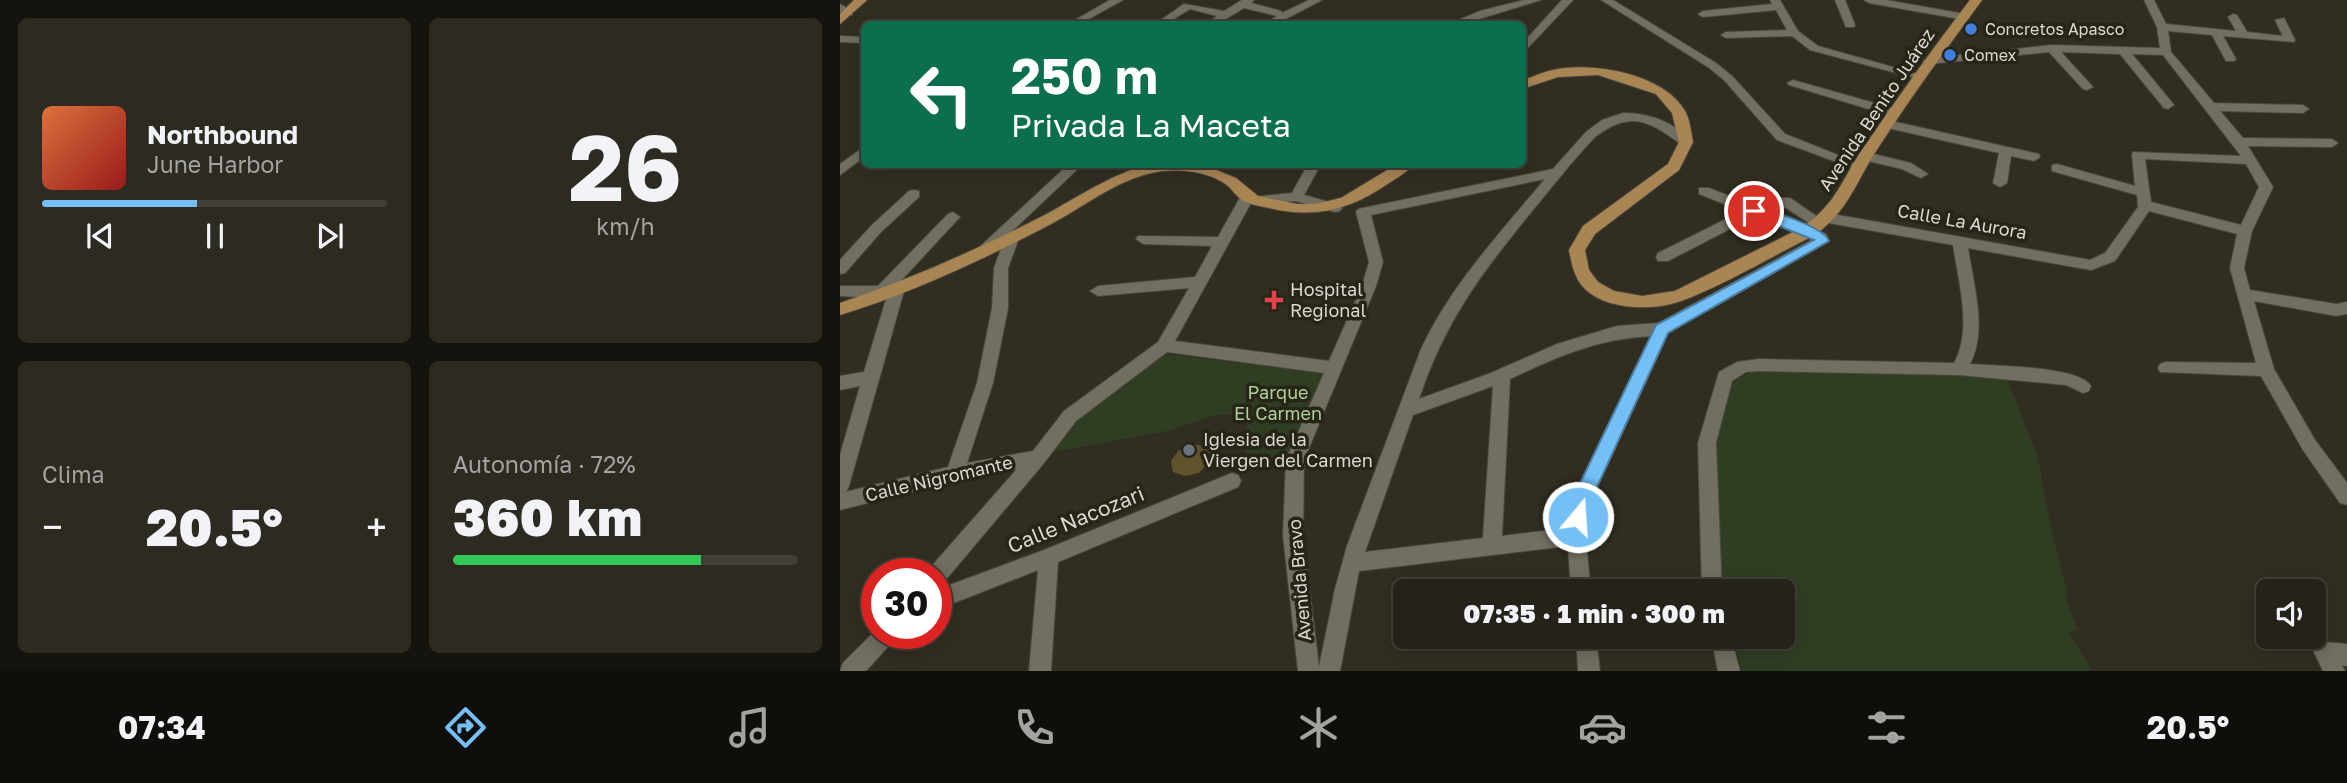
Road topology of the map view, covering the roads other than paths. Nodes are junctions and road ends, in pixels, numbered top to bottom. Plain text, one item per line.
1 (861, 0) edge
2 (1118, 0) edge
3 (1317, 0) edge
4 (1536, 0) edge
5 (1568, 0) edge
6 (1606, 0) edge
7 (1840, 0) edge
8 (1869, 0) edge
9 (1976, 0) edge
10 (2150, 0) edge
11 (1246, 2) edge
12 (1777, 4) edge
13 (843, 13) edge
14 (1277, 13) dead end
15 (1703, 14) dead end
16 (1226, 15) junction
17 (1965, 17) junction
18 (2233, 17) dead end
19 (2280, 20) dead end
20 (1079, 21) edge
21 (1165, 21) edge
22 (1217, 21) edge
23 (1275, 21) edge
24 (1462, 21) edge
25 (1850, 25) dead end
26 (2162, 27) junction
27 (1794, 33) junction
28 (2217, 33) junction
29 (1726, 35) dead end
30 (2243, 35) junction
31 (840, 39) edge
32 (861, 40) edge
33 (1526, 47) edge
34 (2052, 48) junction
35 (2123, 50) junction
36 (2166, 51) junction
37 (2230, 59) dead end
38 (1929, 61) junction
39 (1919, 76) junction
40 (1793, 83) dead end
41 (1526, 84) edge
42 (2087, 87) dead end
43 (1672, 100) junction
44 (2168, 104) dead end
45 (2212, 107) junction
46 (2303, 109) dead end
47 (1650, 117) junction
48 (1891, 118) junction
49 (1686, 142) junction
50 (2239, 142) junction
51 (2332, 142) dead end
52 (2006, 150) junction
53 (861, 154) edge
54 (2034, 157) dead end
55 (2251, 160) junction
56 (1862, 161) junction
57 (1073, 168) edge
58 (1156, 168) edge
59 (1211, 168) edge
60 (1313, 168) edge
61 (1401, 168) edge
62 (2057, 168) dead end
63 (840, 171) edge
64 (1558, 172) junction
65 (1921, 174) dead end
66 (2000, 183) dead end
67 (1704, 191) dead end
68 (915, 194) dead end
69 (1296, 197) junction
70 (1252, 199) junction
71 (2144, 199) junction
72 (1785, 201) dead end
73 (1335, 208) junction
74 (1754, 211) junction
75 (953, 217) dead end
76 (1818, 224) junction
77 (2245, 230) junction
78 (1012, 238) junction
79 (1143, 239) dead end
80 (1222, 242) junction
81 (1960, 242) junction
82 (978, 254) junction
83 (1663, 257) dead end
84 (840, 269) edge
85 (1199, 282) junction
86 (840, 291) edge
87 (1098, 291) dead end
88 (884, 293) junction
89 (2244, 294) junction
90 (2347, 308) edge
91 (840, 309) edge
92 (1662, 329) junction
93 (1167, 342) junction
94 (1964, 363) junction
95 (1337, 364) junction
96 (2166, 368) dead end
97 (2266, 370) junction
98 (1499, 377) junction
99 (870, 378) junction
100 (840, 383) edge
101 (2082, 386) dead end
102 (1406, 411) junction
103 (1038, 458) junction
104 (955, 473) junction
105 (1232, 481) dead end
106 (840, 486) edge
107 (2347, 497) edge
108 (840, 502) edge
109 (1576, 534) junction
110 (1488, 544) junction
111 (1049, 557) junction
112 (952, 558) edge
113 (1353, 561) junction
114 (1580, 579) edge
115 (1712, 579) edge
116 (952, 594) edge
117 (872, 649) edge
118 (1587, 649) edge
119 (1724, 649) edge
120 (2347, 654) edge
121 (851, 671) edge
122 (1040, 671) edge
123 (1309, 671) edge
124 (1329, 671) edge
125 (1589, 671) edge
126 (1729, 671) edge
127 (2334, 671) edge

1 - 13 main road
2 - 20 street
3 - 23 street
4 - 24 street
5 - 33 street
6 - 56 street
7 - 25 street
8 - 17 street
9 - 17 main road, Avenida Benito Juárez
10 - 26 street
11 - 14 street
11 - 16 street
12 - 15 street
12 - 27 street
16 - 21 street
16 - 22 street
17 - 38 main road, Avenida Benito Juárez
18 - 30 street
19 - 30 street
26 - 28 street
26 - 36 street
27 - 29 street
27 - 39 street
28 - 30 street
28 - 37 street
31 - 32 street
34 - 35 street
34 - 38 street
34 - 42 street
35 - 36 street
35 - 44 street
36 - 45 street
38 - 39 main road, Avenida Benito Juárez
39 - 48 main road, Avenida Benito Juárez
40 - 48 street
41 - 43 main road
43 - 47 street
43 - 49 main road
45 - 46 street
45 - 50 street
47 - 49 street
47 - 64 street
48 - 52 street
48 - 56 main road, Avenida Benito Juárez
49 - 76 main road, Avenida Benito Juárez
50 - 51 street
50 - 55 street
52 - 54 street
52 - 66 street
53 - 63 street
55 - 71 street
55 - 77 street
56 - 65 street
56 - 76 main road, Avenida Benito Juárez
57 - 82 street
58 - 78 main road
59 - 70 main road
60 - 69 street
61 - 73 main road
62 - 71 street
64 - 95 street, Avenida Bravo
64 - 102 street
67 - 74 street
68 - 84 street
69 - 70 street
69 - 73 street
70 - 73 main road
70 - 80 street
71 - 77 street
71 - 81 street, Calle La Aurora
72 - 76 street
74 - 76 street
74 - 83 street
75 - 88 street
76 - 81 street, Calle La Aurora
76 - 92 street
77 - 89 street
78 - 82 main road
78 - 104 street
79 - 80 street
80 - 85 street
81 - 94 street
82 - 88 main road
85 - 87 street
85 - 93 street
86 - 88 street
88 - 91 main road
88 - 99 street
89 - 90 street
89 - 97 street
92 - 98 street
92 - 109 street
93 - 95 street
93 - 103 street
94 - 101 street
94 - 115 street
95 - 123 street, Avenida Bravo
96 - 97 street
97 - 107 street
98 - 102 street
98 - 110 street
99 - 100 street
99 - 106 street
102 - 113 street
103 - 104 street, Calle Nigromante
103 - 112 street
104 - 108 street, Calle Nigromante
105 - 111 street, Calle Nacozari
109 - 110 street
109 - 114 street
110 - 113 street
111 - 116 street, Calle Nacozari
111 - 122 street
113 - 124 street
117 - 121 street
118 - 125 street
119 - 126 street
120 - 127 street

